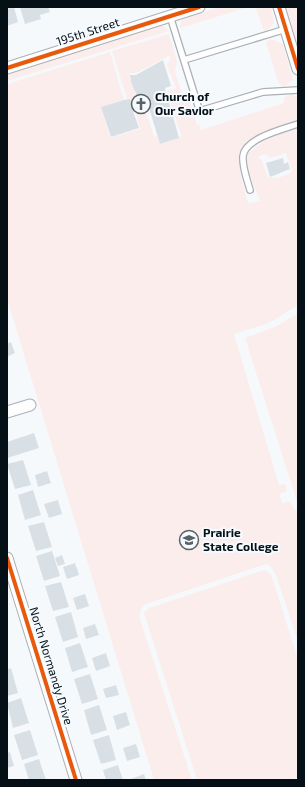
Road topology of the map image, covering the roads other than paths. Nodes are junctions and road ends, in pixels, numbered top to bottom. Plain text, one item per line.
1 (199, 7) edge
2 (279, 7) edge
3 (170, 16) junction
4 (286, 29) junction
5 (184, 60) junction
6 (7, 68) edge
7 (298, 69) edge
8 (298, 90) edge
9 (298, 124) edge
10 (250, 190) dead end
11 (30, 405) dead end
12 (7, 412) edge
13 (7, 558) edge
14 (76, 780) edge

1 - 3 street, 195th Street
2 - 4 street
3 - 5 lane
3 - 6 street, 195th Street
4 - 5 lane
4 - 7 street
5 - 8 lane
9 - 10 lane
11 - 12 street
13 - 14 street, North Normandy Drive

